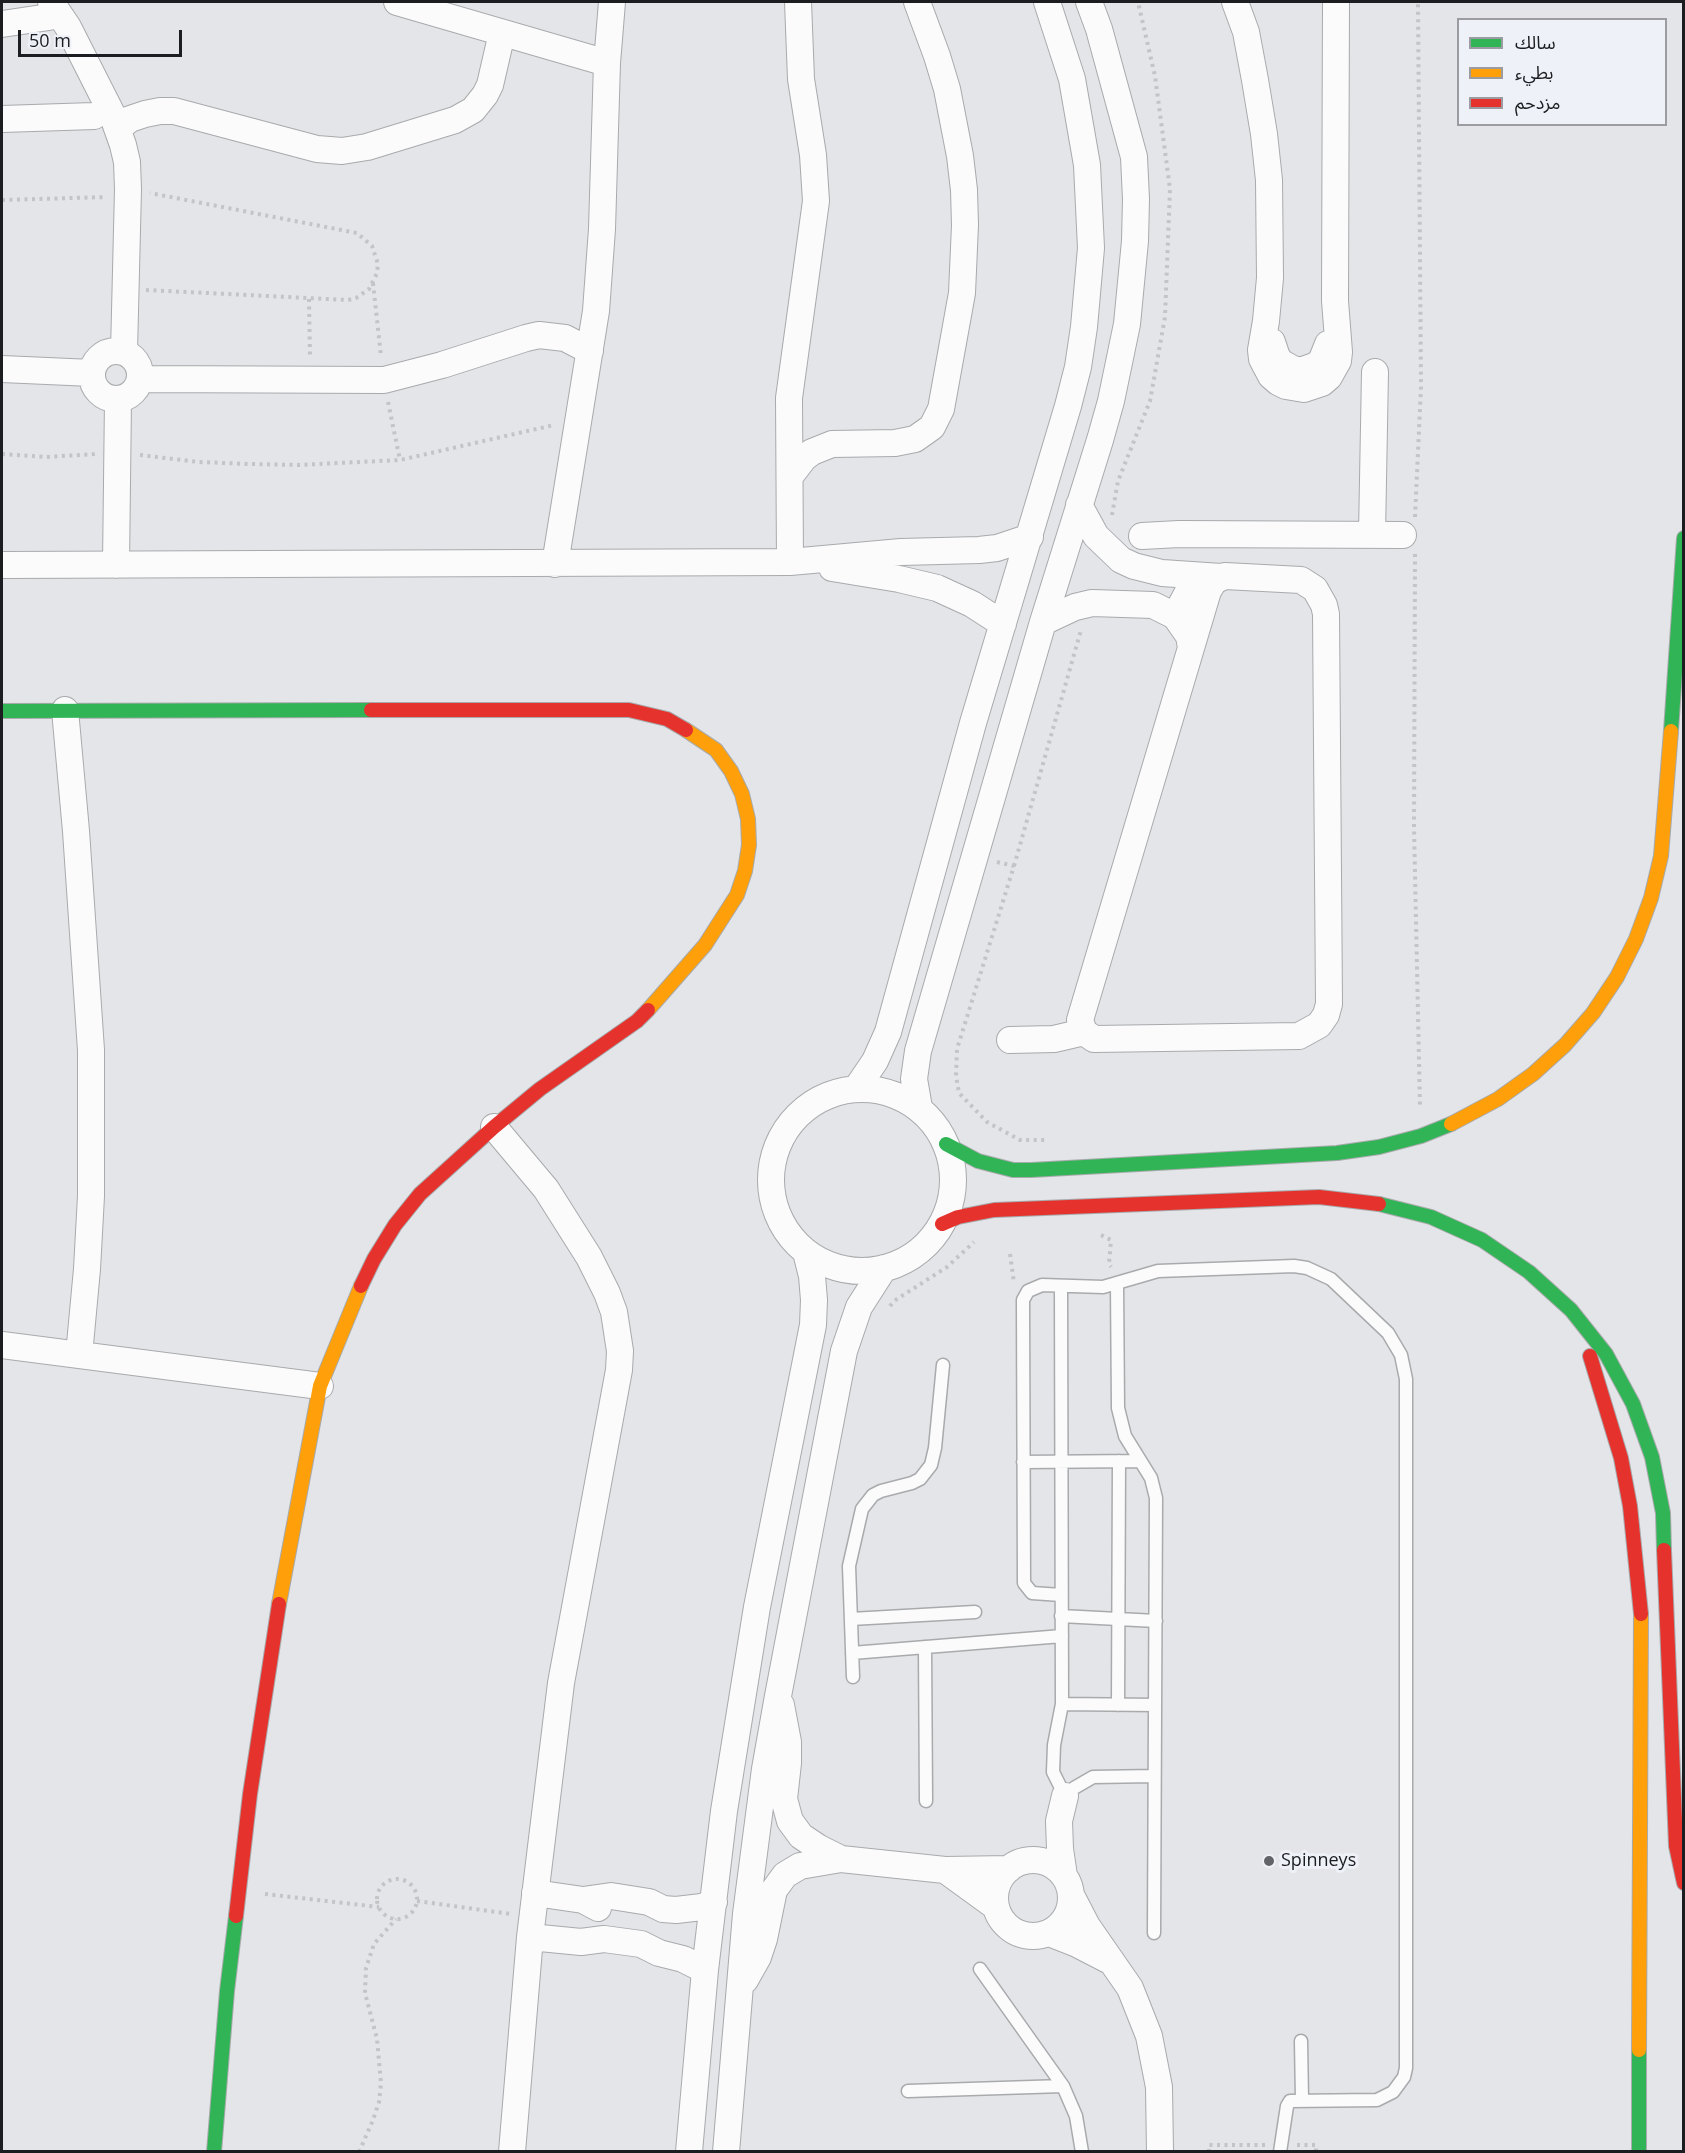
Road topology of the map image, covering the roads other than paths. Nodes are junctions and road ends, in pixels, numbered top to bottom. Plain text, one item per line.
1 (397, 2) edge
2 (612, 2) edge
3 (798, 2) edge
4 (916, 2) edge
5 (1047, 2) edge
6 (1089, 2) edge
7 (1235, 2) edge
8 (1336, 2) edge
9 (48, 7) edge
10 (2, 24) edge
11 (502, 33) junction
12 (607, 63) junction
13 (93, 116) junction
14 (2, 119) edge
15 (118, 128) junction
16 (120, 193) junction
17 (590, 351) junction
18 (116, 352) junction
19 (2, 369) edge
20 (1375, 372) dead end
21 (92, 373) junction
22 (140, 379) junction
23 (118, 399) junction
24 (790, 475) junction
25 (1079, 505) junction
26 (1179, 534) junction
27 (1372, 534) junction
28 (1142, 536) dead end
29 (1411, 536) road end
30 (1030, 537) junction
31 (1683, 538) edge
32 (790, 562) junction
33 (555, 564) junction
34 (2, 565) edge
35 (117, 565) junction
36 (1182, 574) junction
37 (1221, 577) junction
38 (1175, 616) junction
39 (1043, 622) junction
40 (1003, 624) junction
41 (1191, 648) junction
42 (65, 710) junction
43 (2, 711) edge
44 (1084, 1032) junction
45 (1010, 1040) dead end
46 (856, 1089) junction
47 (918, 1108) junction
48 (494, 1127) junction
49 (946, 1144) junction
50 (942, 1224) junction
51 (806, 1252) junction
52 (884, 1268) junction
53 (1119, 1283) junction
54 (1061, 1286) junction
55 (1571, 1310) junction
56 (2, 1345) edge
57 (79, 1355) junction
58 (943, 1365) dead end
59 (320, 1386) junction
60 (1119, 1461) junction
61 (1140, 1461) junction
62 (1023, 1462) junction
63 (1061, 1462) junction
64 (1061, 1595) junction
65 (975, 1612) dead end
66 (1061, 1616) junction
67 (851, 1619) junction
68 (1118, 1619) junction
69 (1156, 1621) junction
70 (1062, 1636) junction
71 (925, 1647) junction
72 (852, 1653) junction
73 (853, 1677) dead end
74 (778, 1696) junction
75 (1062, 1704) junction
76 (1118, 1705) junction
77 (1155, 1705) junction
78 (1154, 1776) junction
79 (1065, 1796) junction
80 (926, 1801) dead end
81 (1059, 1821) junction
82 (841, 1859) junction
83 (1016, 1865) junction
84 (945, 1870) junction
85 (1683, 1883) edge
86 (1068, 1887) junction
87 (583, 1900) junction
88 (714, 1902) junction
89 (996, 1907) junction
90 (532, 1915) junction
91 (1154, 1932) dead end
92 (1049, 1933) junction
93 (581, 1942) junction
94 (1116, 1965) junction
95 (980, 1969) dead end
96 (705, 1970) junction
97 (739, 1988) junction
98 (1302, 2041) dead end
99 (1063, 2086) junction
100 (908, 2091) dead end
101 (1302, 2100) junction
102 (214, 2151) edge
103 (512, 2151) edge
104 (689, 2151) edge
105 (726, 2151) edge
106 (1082, 2151) edge
107 (1160, 2151) edge
108 (1280, 2151) edge
109 (1639, 2151) edge

1 - 11 street
2 - 12 street
3 - 24 street
4 - 24 street
5 - 30 street
6 - 25 street
7 - 8 street
9 - 10 street
9 - 13 street
9 - 15 street
11 - 12 street
11 - 15 street
12 - 17 street
13 - 14 street
13 - 16 street
15 - 16 street
16 - 18 street
16 - 18 street
17 - 22 street
17 - 33 street
18 - 21 street
18 - 22 street
19 - 21 street
20 - 27 street
21 - 23 street
22 - 23 street
23 - 35 street
24 - 32 street
25 - 36 street
25 - 39 street
26 - 27 street
26 - 28 street
26 - 36 street
27 - 29 street
30 - 32 street
30 - 40 street
31 - 49 street
32 - 33 street
32 - 40 street
33 - 35 street
34 - 35 street
36 - 37 street
36 - 38 street
37 - 41 street
37 - 44 street
38 - 39 street
38 - 41 street
39 - 47 street
40 - 46 street
41 - 44 street
42 - 43 street
42 - 48 street
42 - 57 street
44 - 45 street
46 - 47 street
46 - 51 street
47 - 49 street
48 - 59 street
48 - 90 street
49 - 50 street
50 - 52 street
50 - 55 street
51 - 52 street
51 - 88 street
52 - 74 street
53 - 54 lane
53 - 61 lane
53 - 101 lane
54 - 62 lane
54 - 63 lane
55 - 85 street
55 - 109 street
56 - 57 street
57 - 59 street
58 - 67 lane
59 - 102 street
60 - 61 lane
60 - 63 lane
60 - 68 lane
61 - 69 lane
62 - 63 lane
62 - 64 lane
63 - 64 lane
64 - 66 lane
65 - 67 lane
66 - 68 lane
66 - 70 lane
67 - 72 lane
68 - 69 lane
68 - 76 lane
69 - 77 lane
70 - 71 lane
70 - 75 lane
71 - 72 lane
71 - 80 lane
72 - 73 lane
74 - 82 street
74 - 97 street
75 - 76 lane
75 - 79 lane
76 - 77 lane
77 - 78 lane
78 - 79 lane
78 - 91 lane
79 - 81 street
81 - 83 street
81 - 86 street
82 - 84 street
82 - 97 street
83 - 84 street
83 - 86 street
83 - 89 street
84 - 89 street
86 - 92 street
86 - 94 street
87 - 88 street
87 - 90 street
87 - 93 street
88 - 96 street
89 - 92 street
90 - 93 street
90 - 103 street
92 - 94 street
93 - 96 street
94 - 107 street
95 - 99 lane
96 - 104 street
97 - 105 street
98 - 101 lane
99 - 100 lane
99 - 106 lane
101 - 108 lane

